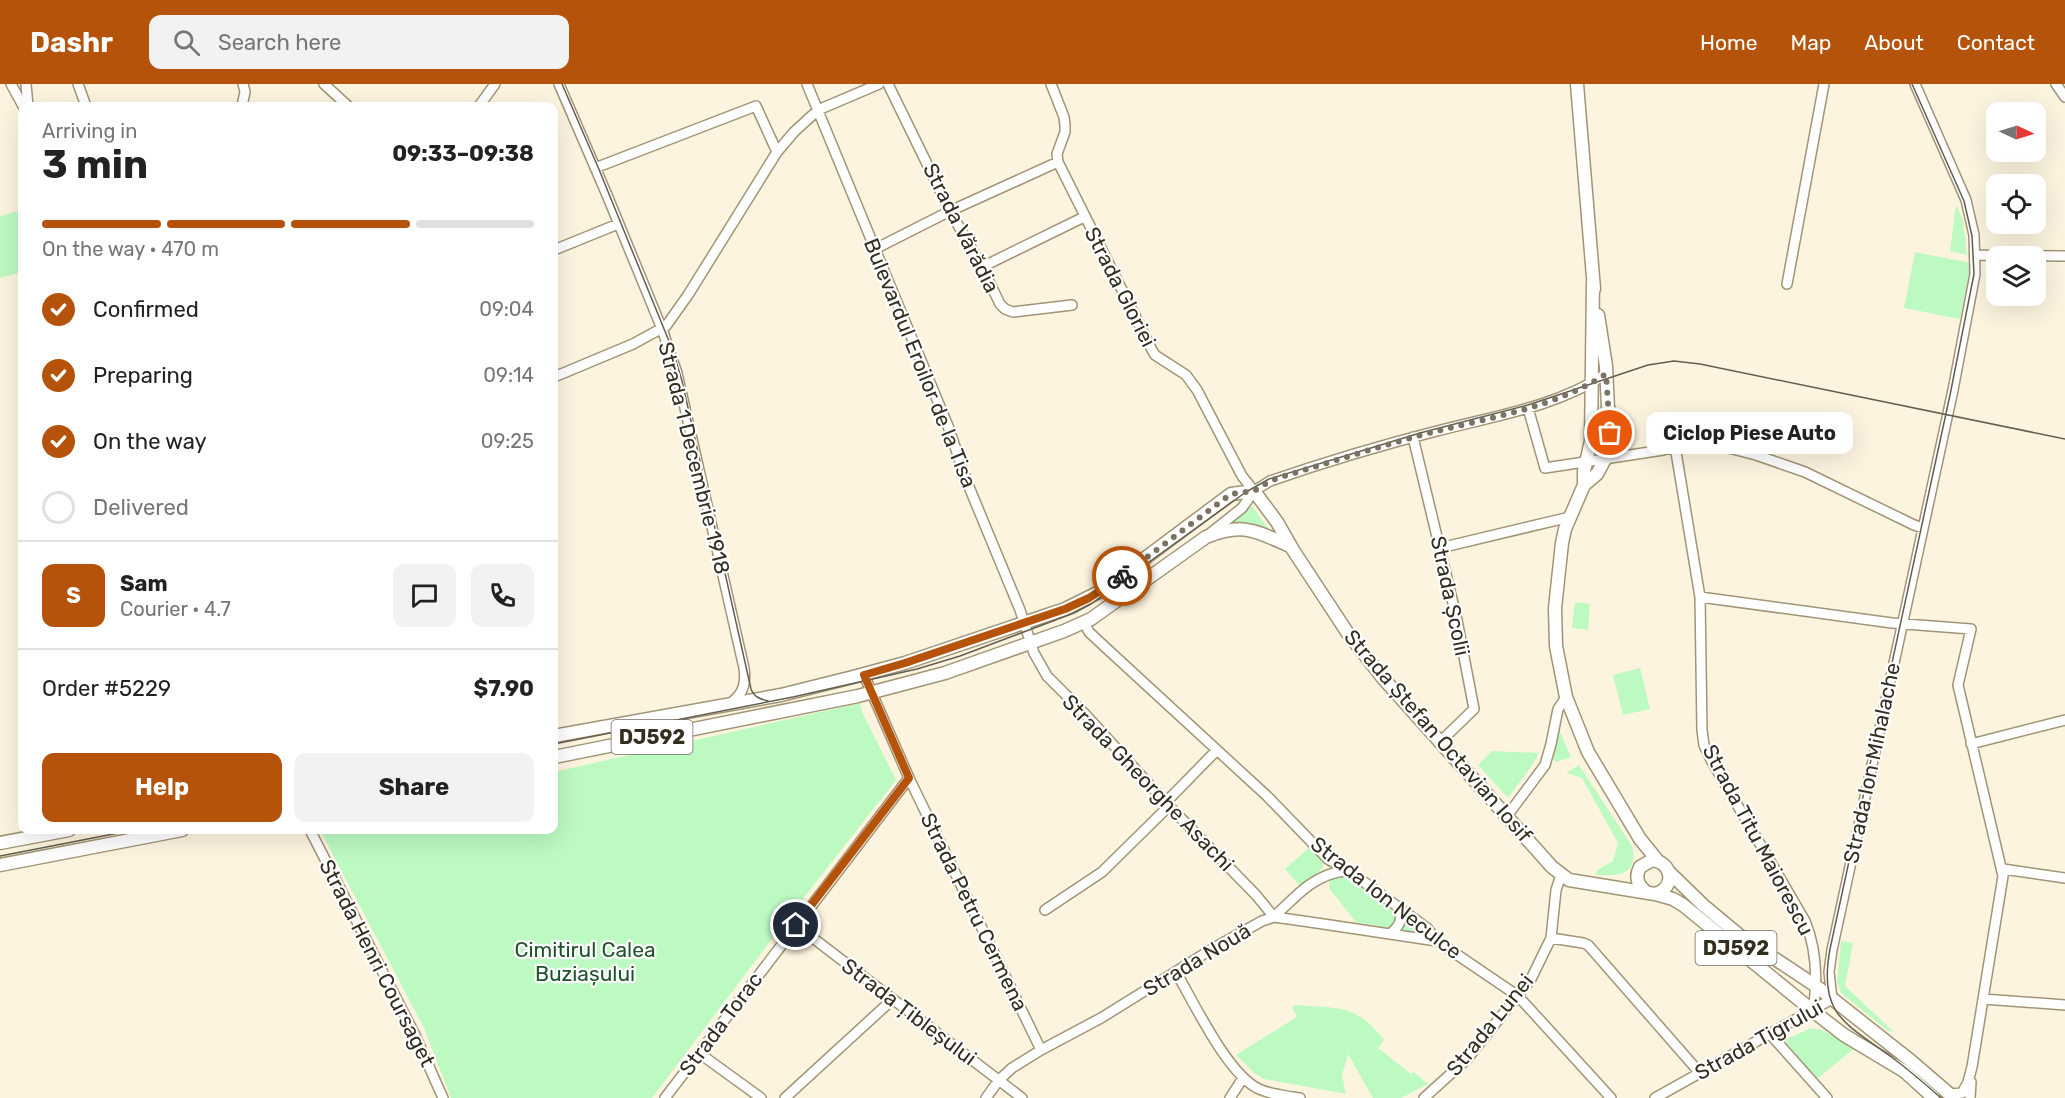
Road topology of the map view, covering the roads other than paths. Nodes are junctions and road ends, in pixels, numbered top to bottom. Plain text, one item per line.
1 (11, 84) edge
2 (26, 84) edge
3 (78, 84) edge
4 (243, 84) edge
5 (324, 84) edge
6 (495, 84) edge
7 (559, 84) edge
8 (807, 84) edge
9 (879, 84) edge
10 (888, 84) edge
11 (1051, 84) edge
12 (1577, 84) edge
13 (1824, 84) edge
14 (1915, 84) edge
15 (2056, 84) edge
16 (2065, 97) edge
17 (21, 102) edge
18 (28, 102) edge
19 (85, 102) edge
20 (243, 102) edge
21 (344, 102) edge
22 (482, 102) edge
23 (818, 110) junction
24 (777, 152) junction
25 (1058, 162) junction
26 (595, 168) junction
27 (950, 211) junction
28 (1084, 217) junction
29 (618, 224) junction
30 (558, 248) edge
31 (875, 249) junction
32 (1976, 255) junction
33 (2065, 256) edge
34 (981, 267) junction
35 (1593, 282) junction
36 (1787, 284) dead end
37 (1072, 305) dead end
38 (662, 329) junction
39 (1606, 374) junction
40 (558, 375) edge
41 (1592, 384) junction
42 (1528, 408) junction
43 (1413, 437) junction
44 (1591, 441) junction
45 (1675, 446) junction
46 (1604, 459) junction
47 (1586, 462) junction
48 (1584, 485) junction
49 (1254, 491) junction
50 (1570, 518) junction
51 (1923, 528) junction
52 (1206, 537) junction
53 (1290, 546) junction
54 (1440, 548) junction
55 (1700, 597) junction
56 (1084, 622) junction
57 (1024, 623) junction
58 (1902, 623) junction
59 (1030, 643) junction
60 (864, 675) junction
61 (873, 693) junction
62 (1566, 697) junction
63 (732, 702) junction
64 (2065, 720) edge
65 (558, 735) edge
66 (1439, 743) junction
67 (1971, 744) junction
68 (1216, 751) junction
69 (558, 756) edge
70 (909, 778) junction
71 (1168, 804) junction
72 (1507, 816) junction
73 (48, 834) edge
74 (161, 834) edge
75 (312, 834) edge
76 (1640, 839) junction
77 (0, 843) edge
78 (1328, 859) junction
79 (1658, 861) junction
80 (0, 865) edge
81 (2002, 869) junction
82 (1639, 870) junction
83 (1345, 871) junction
84 (1669, 872) junction
85 (1324, 875) junction
86 (1561, 875) junction
87 (2065, 878) edge
88 (1616, 886) junction
89 (1650, 892) junction
90 (1400, 908) junction
91 (1045, 910) dead end
92 (1274, 917) junction
93 (796, 925) junction
94 (1391, 933) junction
95 (1551, 938) junction
96 (1437, 941) junction
97 (1176, 972) junction
98 (1816, 986) junction
99 (1518, 996) junction
100 (893, 999) junction
101 (1833, 999) junction
102 (1983, 999) junction
103 (2065, 1005) edge
104 (1813, 1011) junction
105 (1770, 1034) junction
106 (1041, 1050) junction
107 (699, 1053) junction
108 (1972, 1067) junction
109 (1699, 1072) junction
110 (1243, 1078) junction
111 (999, 1080) junction
112 (1952, 1096) edge
113 (443, 1098) edge
114 (665, 1098) edge
115 (761, 1098) edge
116 (785, 1098) edge
117 (986, 1098) edge
118 (1022, 1098) edge
119 (1230, 1098) edge
120 (1300, 1098) edge
121 (1425, 1098) edge
122 (1611, 1098) edge
123 (1655, 1098) edge
124 (1827, 1098) edge
125 (1934, 1098) edge
126 (1970, 1098) edge

1 - 17 street
2 - 18 street
3 - 19 street
4 - 20 street
5 - 21 street
6 - 22 street
7 - 26 street, Strada 1 Decembrie 1918
8 - 23 street, Bulevardul Eroilor de la Tisa
9 - 23 street
10 - 27 street, Strada Vărădia
11 - 25 street
12 - 35 main road
13 - 36 street
14 - 32 street, Strada Ion Mihalache
15 - 16 street
23 - 24 street
23 - 31 street, Bulevardul Eroilor de la Tisa
24 - 26 street
24 - 38 street
25 - 27 street
25 - 28 street, Strada Gloriei
26 - 29 street, Strada 1 Decembrie 1918
27 - 31 street
27 - 34 street, Strada Vărădia
28 - 34 street
28 - 49 street, Strada Gloriei
29 - 30 street
29 - 38 street, Strada 1 Decembrie 1918
31 - 57 street, Bulevardul Eroilor de la Tisa
32 - 33 street
32 - 51 street, Strada Ion Mihalache
34 - 37 street, Strada Vărădia
35 - 39 main road
35 - 41 main road
38 - 40 street
38 - 63 street, Strada 1 Decembrie 1918
39 - 41 street
39 - 46 main road
41 - 42 street
41 - 44 main road
42 - 43 street
42 - 47 street
43 - 49 street
43 - 54 street, Strada Școlii
44 - 46 street
44 - 47 main road
45 - 46 street
45 - 51 street
45 - 55 street, Strada Titu Maiorescu
46 - 47 street
46 - 48 main road
47 - 48 main road
48 - 50 main road
49 - 52 street
49 - 53 main road, Strada Ștefan Octavian Iosif
49 - 57 main road, DJ592
50 - 54 street
50 - 62 main road
51 - 58 street, Strada Ion Mihalache
52 - 53 main road, DJ592
52 - 56 main road, DJ592
53 - 66 main road, Strada Ștefan Octavian Iosif
54 - 66 street, Strada Școlii
55 - 58 street
55 - 98 street, Strada Titu Maiorescu
56 - 59 main road, DJ592
56 - 68 street, Strada Ion Neculce
57 - 59 street, Bulevardul Eroilor de la Tisa
57 - 60 main road, DJ592
58 - 67 street
58 - 101 street, Strada Ion Mihalache
59 - 61 main road, DJ592
59 - 71 street, Strada Gheorghe Asachi
60 - 61 street, Strada Petru Cermena
60 - 63 main road, DJ592
61 - 69 main road, DJ592
61 - 70 street, Strada Petru Cermena
62 - 72 street
62 - 76 main road
63 - 65 main road, DJ592
64 - 67 street
66 - 72 main road, Strada Ștefan Octavian Iosif
67 - 81 street
68 - 71 street
68 - 78 street, Strada Ion Neculce
70 - 93 street, Strada Torac
70 - 106 street, Strada Petru Cermena
71 - 91 street
71 - 92 street, Strada Gheorghe Asachi
72 - 86 main road, Strada Ștefan Octavian Iosif
73 - 77 main road
74 - 80 main road
75 - 113 street, Strada Henri Coursaget
76 - 79 main road
76 - 82 main road
78 - 83 street, Strada Ion Neculce
78 - 85 street
79 - 82 main road
79 - 84 main road, DJ592
81 - 87 street
81 - 102 street
82 - 88 main road
82 - 89 main road
83 - 85 street
83 - 90 street, Strada Ion Neculce
84 - 89 main road
84 - 98 main road, DJ592
85 - 92 street
86 - 88 main road, DJ592
86 - 95 street, Strada Lunei
88 - 89 main road, DJ592
89 - 104 main road, DJ592
90 - 94 street
90 - 96 street, Strada Ion Neculce
92 - 94 street, Strada Nouă
92 - 97 street, Strada Nouă
93 - 100 street, Strada Țibleșului
93 - 107 street, Strada Torac
94 - 96 street, Strada Nouă
95 - 99 street, Strada Lunei
95 - 109 street
96 - 99 street, Strada Ion Neculce
97 - 106 street, Strada Nouă
97 - 110 street
98 - 101 main road, DJ592
98 - 104 street, Strada Titu Maiorescu
99 - 121 street, Strada Lunei
99 - 122 street, Strada Ion Neculce
100 - 111 street, Strada Țibleșului
100 - 116 street
101 - 104 street, Strada Tigrului
101 - 112 main road, DJ592
102 - 103 street
102 - 108 street
104 - 105 street, Strada Tigrului
104 - 125 main road, DJ592
105 - 109 street, Strada Tigrului
105 - 124 street
106 - 111 street, Strada Nouă
107 - 114 street, Strada Torac
107 - 115 street
108 - 112 street
108 - 126 street
109 - 123 street, Strada Tigrului
110 - 119 street
110 - 120 street
111 - 117 street, Strada Nouă
111 - 118 street, Strada Țibleșului

